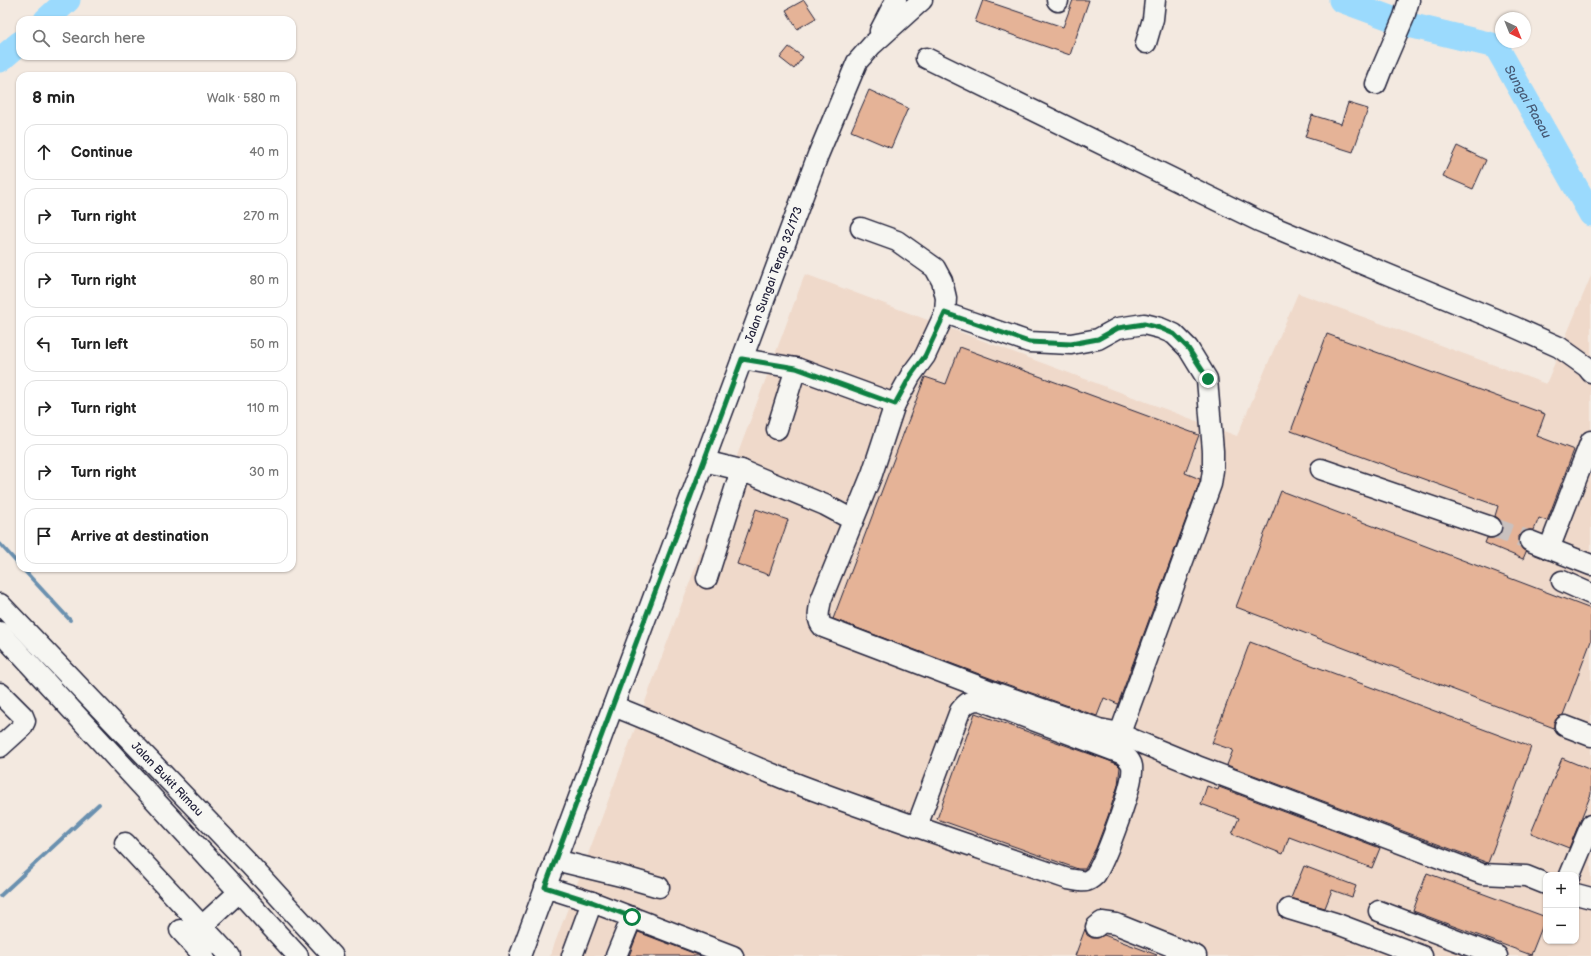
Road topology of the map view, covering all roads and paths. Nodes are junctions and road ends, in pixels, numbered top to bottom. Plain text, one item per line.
1 (896, 0) edge
2 (922, 0) edge
3 (1155, 0) edge
4 (1404, 15) edge
5 (1146, 43) dead end
6 (872, 45) junction
7 (926, 58) dead end
8 (1376, 84) dead end
9 (861, 228) dead end
10 (945, 313) junction
11 (742, 359) junction
12 (796, 368) junction
13 (1591, 372) edge
14 (895, 404) junction
15 (777, 429) dead end
16 (1591, 441) edge
17 (704, 461) junction
18 (1321, 469) dead end
19 (741, 470) junction
20 (853, 520) junction
21 (1491, 527) tunnel mouth
22 (1530, 541) tunnel mouth
23 (1549, 550) junction
24 (1591, 565) edge
25 (707, 578) dead end
26 (1562, 581) dead end
27 (1591, 594) edge
28 (0, 604) edge
29 (0, 632) edge
30 (1, 695) edge
31 (613, 706) junction
32 (1565, 726) dead end
33 (1120, 733) junction
34 (1590, 733) edge
35 (0, 747) edge
36 (1591, 825) edge
37 (917, 826) junction
38 (125, 842) dead end
39 (555, 860) junction
40 (1571, 872) edge
41 (1543, 883) edge
42 (545, 887) junction
43 (659, 887) dead end
44 (239, 892) junction
45 (1579, 895) edge
46 (1591, 898) edge
47 (592, 902) junction
48 (1289, 909) dead end
49 (1379, 911) dead end
50 (632, 917) junction
51 (202, 926) junction
52 (1096, 927) dead end
53 (180, 930) dead end
54 (204, 956) edge
55 (230, 956) edge
56 (298, 956) edge
57 (333, 956) edge
58 (520, 956) edge
59 (572, 956) edge
60 (616, 956) edge
61 (733, 956) edge
62 (1196, 956) edge
63 (1422, 956) edge
64 (1497, 956) edge

1 - 6 street
2 - 6 street, Jalan Sungai Terap 32/173
3 - 5 street
4 - 8 street
6 - 11 street, Jalan Sungai Terap 32/173
7 - 13 street
9 - 10 street
10 - 14 street
10 - 33 street
11 - 12 street
11 - 17 street, Jalan Sungai Terap 32/173
12 - 14 street
12 - 15 street
14 - 20 street
16 - 23 street
17 - 19 street
17 - 31 street, Jalan Sungai Terap 32/173
18 - 21 street
19 - 20 street
19 - 25 street
20 - 33 street
22 - 23 street
23 - 24 street
26 - 27 street
28 - 57 street, Jalan Bukit Rimau
29 - 44 street, Jalan Bukit Rimau
30 - 35 street
31 - 37 street
31 - 39 street, Jalan Sungai Terap 32/173
32 - 34 street
33 - 41 street
36 - 40 street
37 - 37 street
38 - 51 street
39 - 42 street, Jalan Sungai Terap 32/173
39 - 43 street
42 - 47 street
42 - 58 street, Jalan Sungai Terap 32/173
44 - 51 street
44 - 56 street, Jalan Bukit Rimau
45 - 46 street
47 - 50 street
47 - 59 street
48 - 63 street
49 - 64 street
50 - 60 street
50 - 61 street
51 - 55 street
52 - 62 street
53 - 54 street

